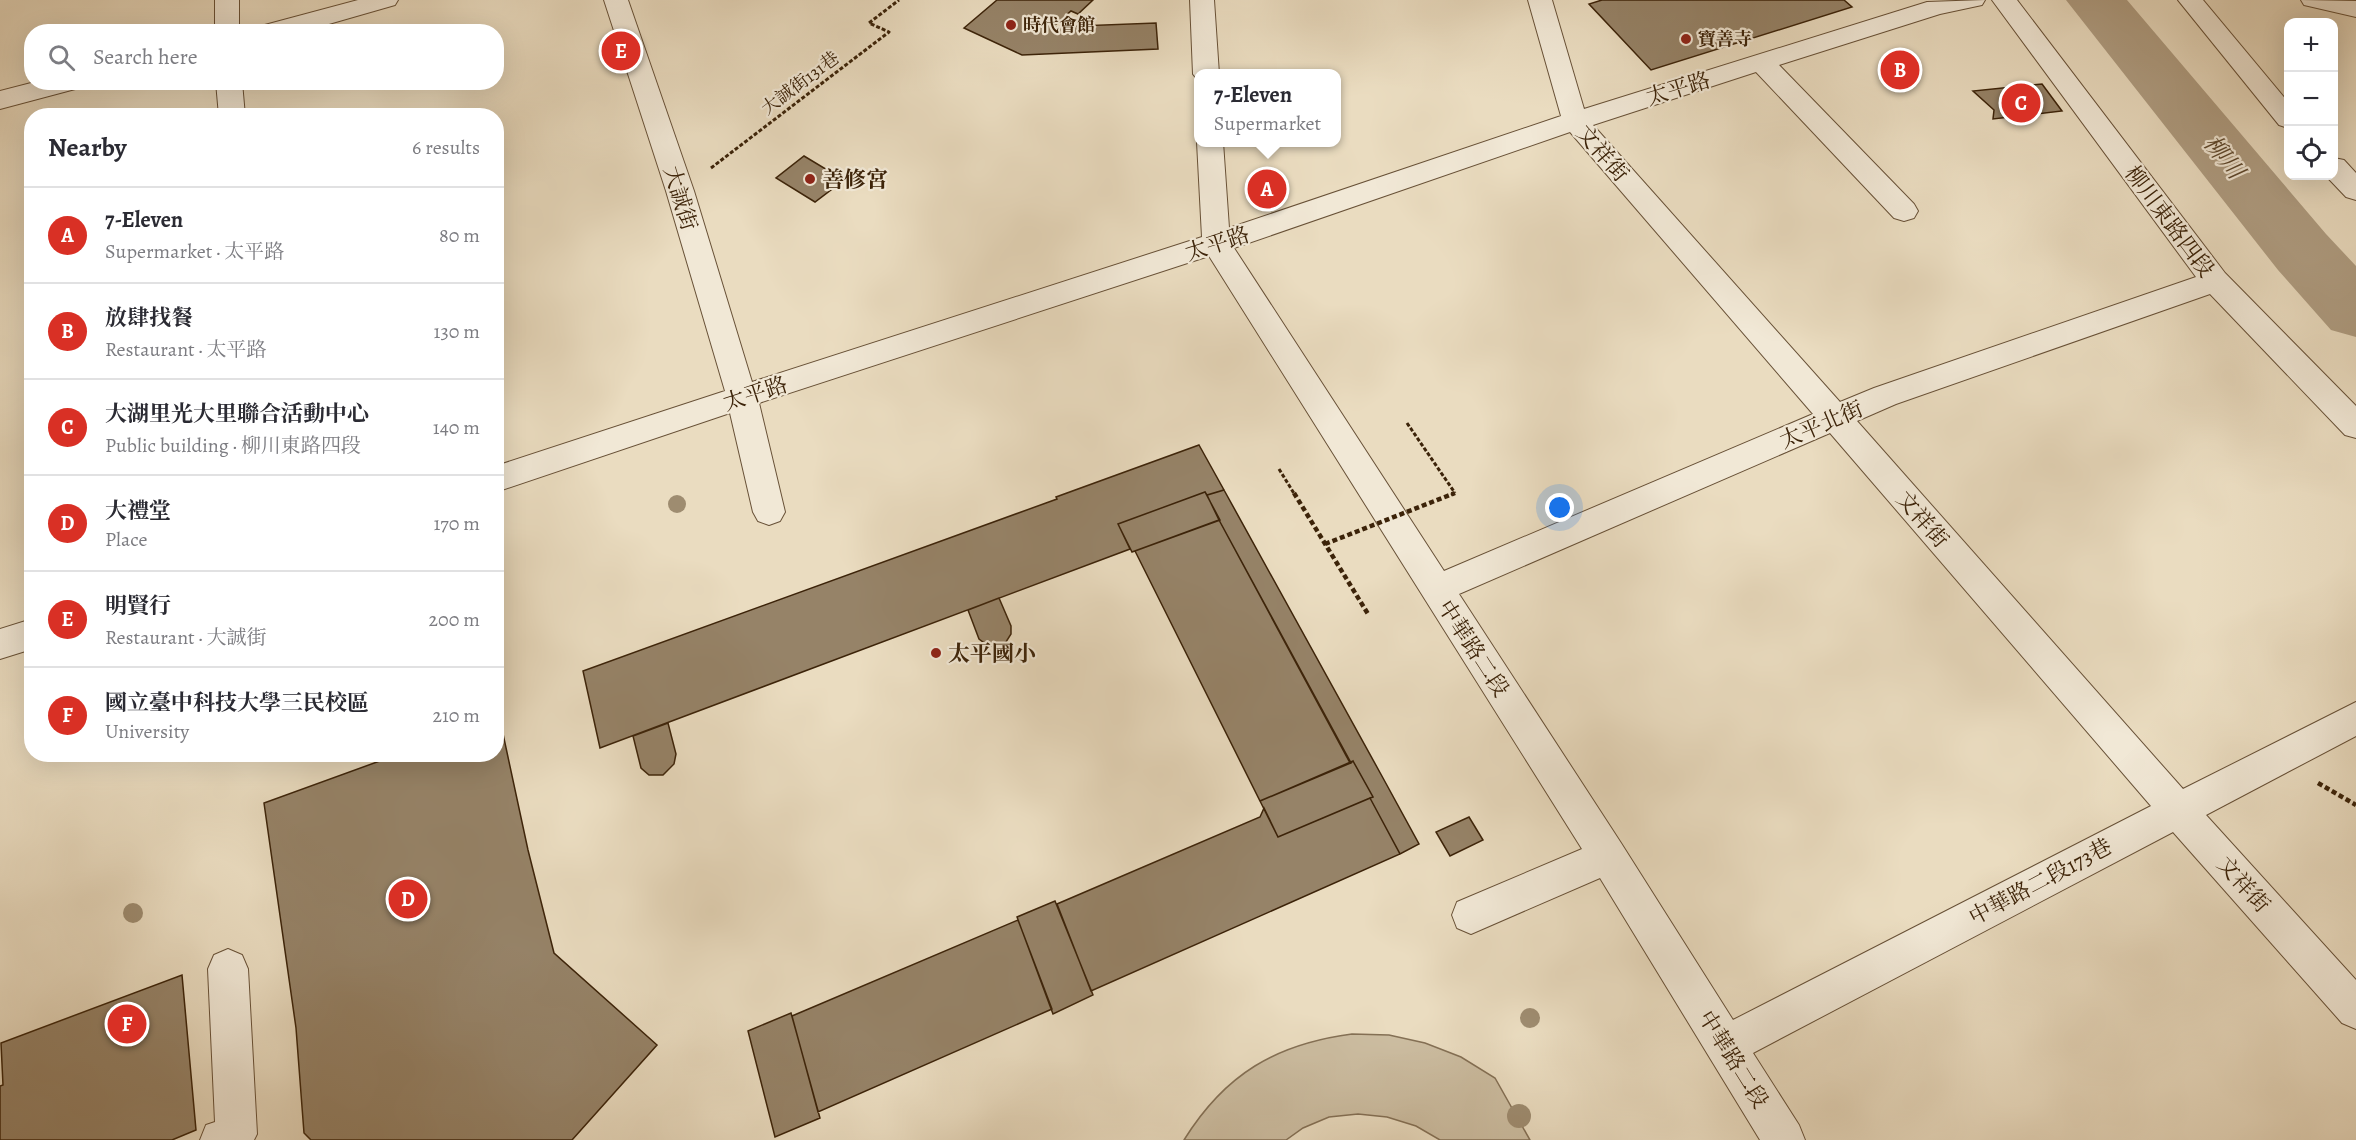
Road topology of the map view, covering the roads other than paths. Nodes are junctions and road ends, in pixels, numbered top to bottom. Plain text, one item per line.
1 (227, 0) edge
2 (386, 0) edge
3 (616, 0) edge
4 (1202, 0) edge
5 (1540, 0) edge
6 (1973, 0) edge
7 (2004, 0) edge
8 (2190, 0) edge
9 (2313, 0) edge
10 (2356, 9) edge
11 (227, 24) edge
12 (299, 24) edge
13 (1761, 62) junction
14 (1206, 69) edge
15 (39, 90) edge
16 (230, 90) edge
17 (0, 100) edge
18 (231, 108) edge
19 (2284, 113) edge
20 (1575, 121) junction
21 (1210, 147) edge
22 (2338, 148) edge
23 (2356, 156) edge
24 (2338, 171) edge
25 (2356, 190) edge
26 (1905, 211) dead end
27 (1216, 243) junction
28 (2215, 280) junction
29 (742, 397) junction
30 (1835, 418) junction
31 (2356, 426) edge
32 (504, 476) edge
33 (769, 512) dead end
34 (1436, 589) junction
35 (24, 636) edge
36 (0, 644) edge
37 (2356, 718) edge
38 (2178, 810) junction
39 (1608, 856) junction
40 (1471, 915) dead end
41 (228, 969) dead end
42 (2356, 1010) edge
43 (1725, 1046) junction
44 (221, 1140) edge
45 (1784, 1140) edge

1 - 11 street
2 - 12 street
3 - 29 street, 大誠街
4 - 14 street
5 - 20 street, 文祥街
6 - 13 street, 太平路
7 - 28 street, 柳川東路四段
8 - 19 street
9 - 10 street
13 - 20 street, 太平路
13 - 26 street
15 - 17 street
16 - 18 street
20 - 27 street, 太平路
20 - 30 street, 文祥街
21 - 27 street, 中華路二段
22 - 23 street
24 - 25 street
27 - 29 street, 太平路
27 - 34 street, 中華路二段
28 - 30 street, 太平北街
28 - 31 street, 柳川東路四段
29 - 32 street, 太平路
29 - 33 street, 大誠街
30 - 34 street, 太平北街
30 - 38 street, 文祥街
34 - 39 street, 中華路二段
35 - 36 street
37 - 38 street, 中華路二段173巷
38 - 42 street, 文祥街
38 - 43 street, 中華路二段173巷
39 - 40 street
39 - 43 street, 中華路二段
41 - 44 street
43 - 45 street, 中華路二段

